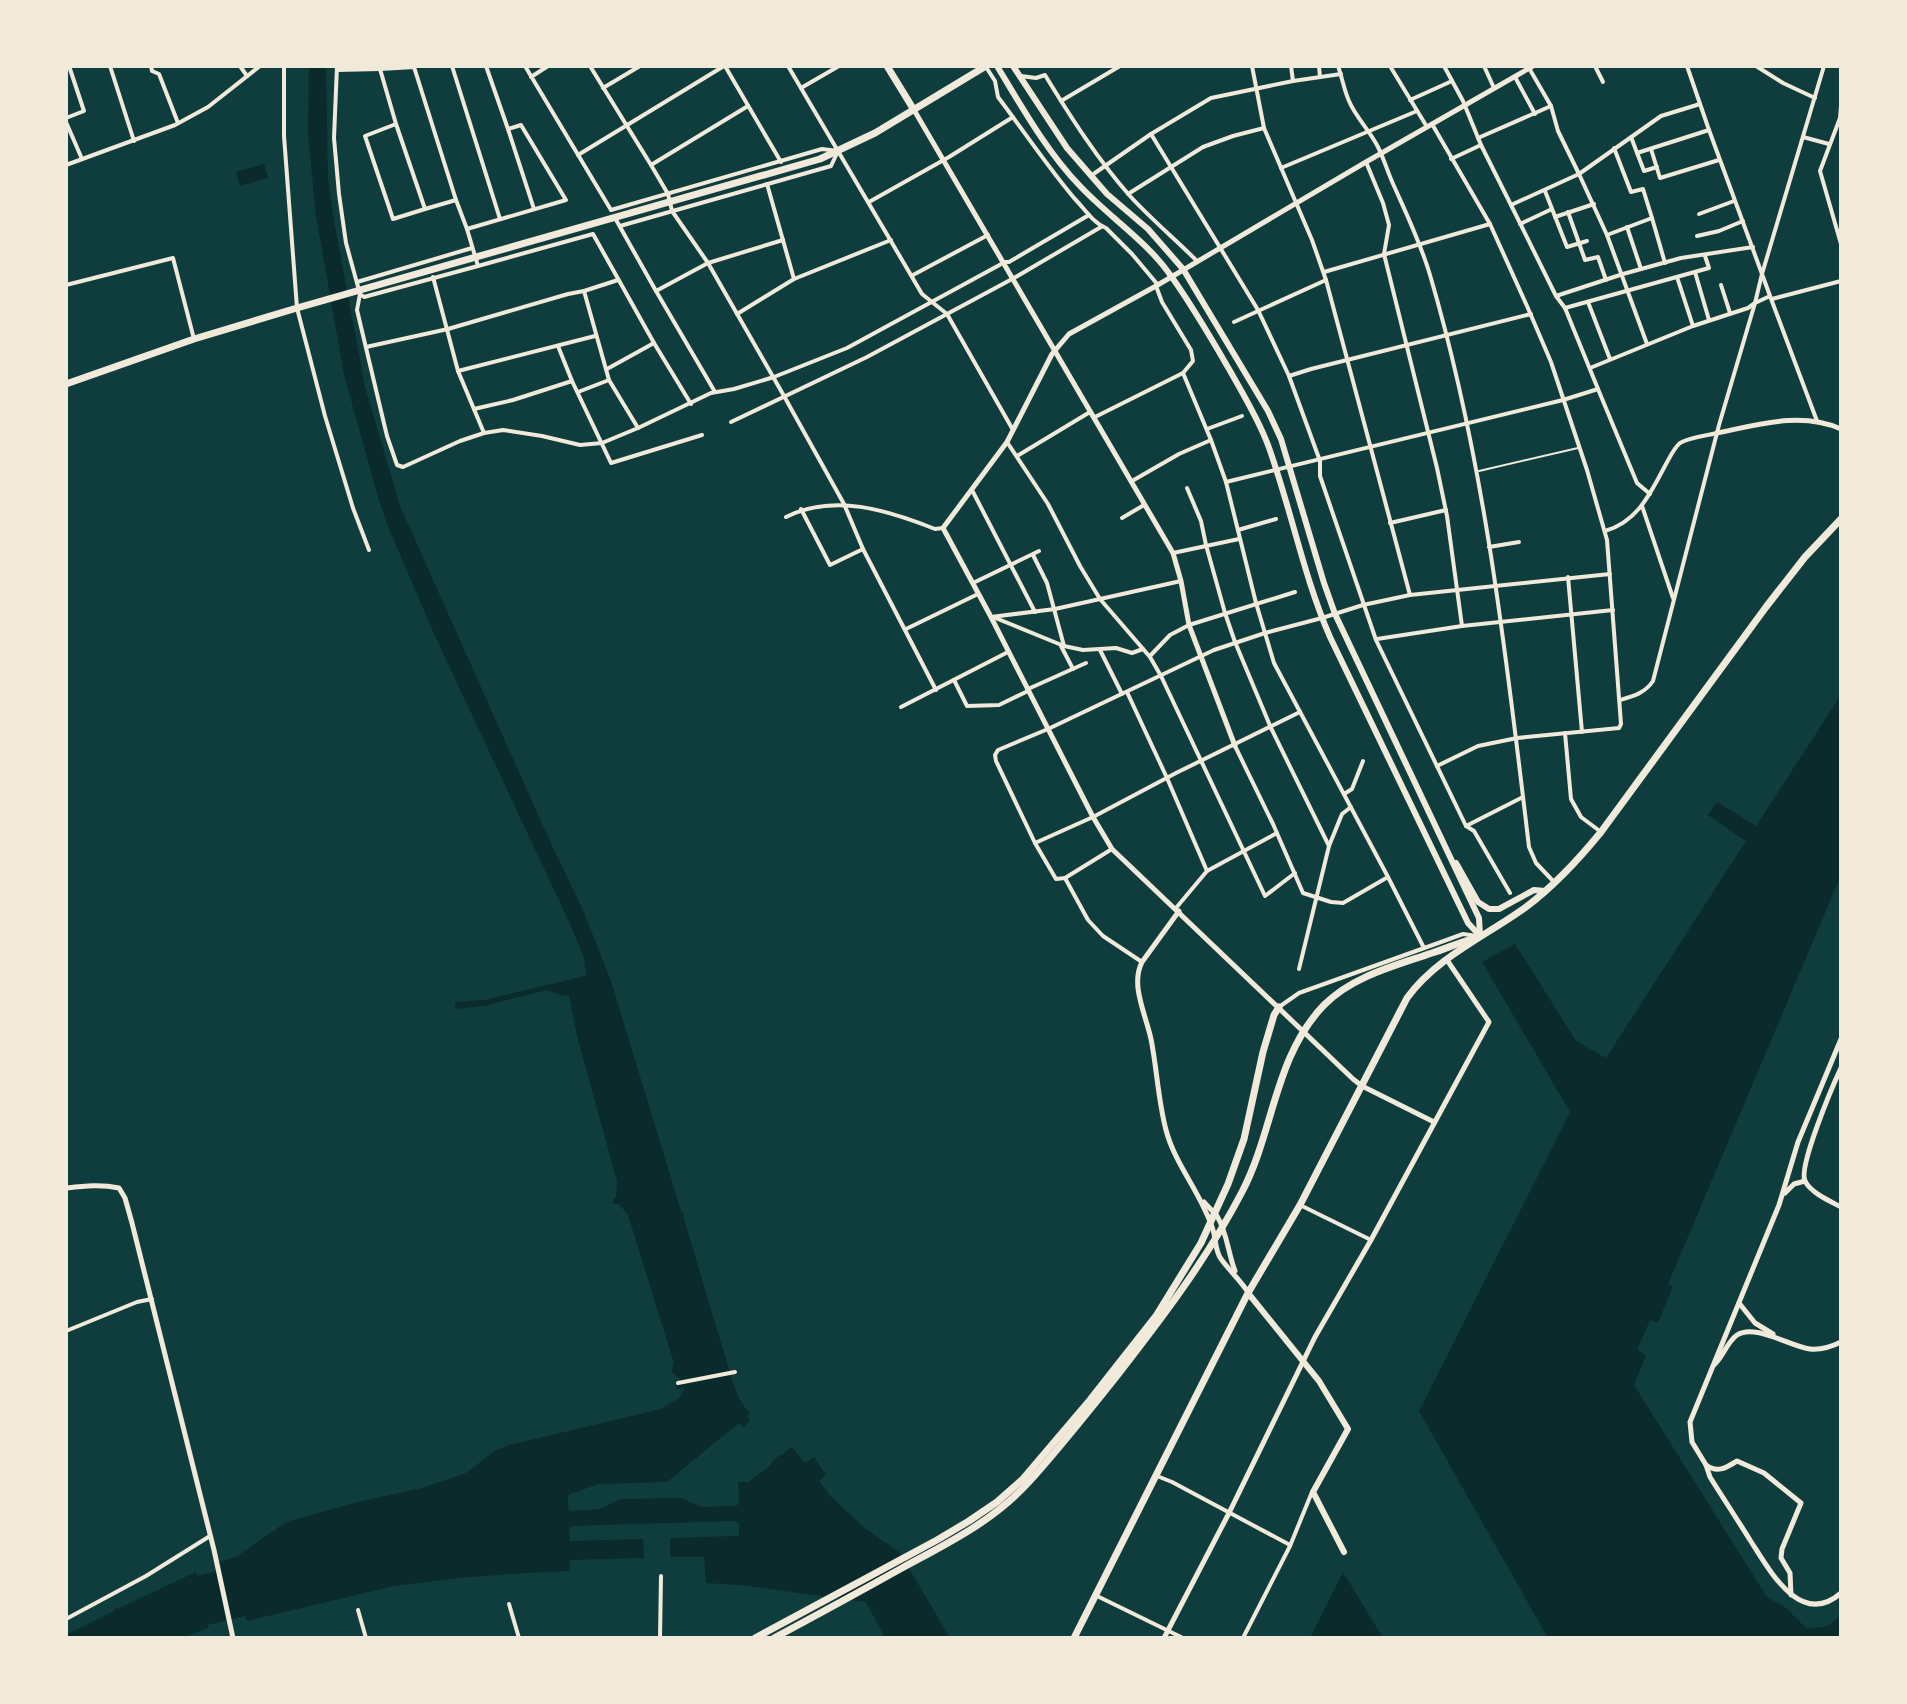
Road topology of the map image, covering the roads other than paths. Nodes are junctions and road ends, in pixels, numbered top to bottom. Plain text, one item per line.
1 (69, 66) edge
2 (110, 66) edge
3 (151, 66) edge
4 (240, 66) edge
5 (260, 66) edge
6 (284, 66) edge
7 (415, 66) edge
8 (452, 66) edge
9 (486, 66) edge
10 (525, 66) edge
11 (548, 66) edge
12 (590, 66) edge
13 (640, 66) edge
14 (725, 66) edge
15 (788, 66) edge
16 (839, 66) edge
17 (887, 66) edge
18 (986, 66) edge
19 (997, 66) edge
20 (1013, 66) edge
21 (1120, 66) edge
22 (1252, 66) edge
23 (1291, 66) edge
24 (1319, 66) edge
25 (1338, 66) edge
26 (1390, 66) edge
27 (1444, 66) edge
28 (1484, 66) edge
29 (1595, 66) edge
30 (1687, 66) edge
31 (1756, 66) edge
32 (1824, 66) edge
33 (337, 68) edge
34 (372, 68) edge
35 (1528, 68) edge
36 (380, 69) junction
37 (1341, 74) junction
38 (1019, 75) junction
39 (247, 76) junction
40 (1515, 76) junction
41 (531, 77) junction
42 (1320, 77) junction
43 (1293, 81) junction
44 (1452, 81) junction
45 (1603, 82) dead end
46 (603, 88) junction
47 (801, 88) junction
48 (1255, 88) junction
49 (1494, 88) junction
50 (1815, 98) junction
51 (1410, 100) junction
52 (1061, 101) junction
53 (1700, 104) junction
54 (1465, 105) junction
55 (748, 106) junction
56 (1551, 106) junction
57 (1841, 106) edge
58 (914, 110) junction
59 (1417, 111) junction
60 (1535, 114) junction
61 (1013, 117) junction
62 (66, 120) edge
63 (178, 124) junction
64 (396, 124) junction
65 (627, 125) junction
66 (1429, 126) junction
67 (1264, 128) junction
68 (508, 129) junction
69 (1709, 130) junction
70 (1369, 131) junction
71 (1151, 134) junction
72 (1631, 137) junction
73 (1803, 137) junction
74 (1478, 138) junction
75 (134, 141) junction
76 (1829, 144) junction
77 (1481, 145) junction
78 (1614, 148) junction
79 (1651, 149) junction
80 (838, 151) junction
81 (1381, 153) junction
82 (1637, 153) junction
83 (578, 155) junction
84 (82, 159) junction
85 (944, 159) junction
86 (1451, 159) junction
87 (1719, 160) junction
88 (781, 162) junction
89 (1366, 162) junction
90 (66, 165) edge
91 (651, 165) junction
92 (1105, 165) junction
93 (1172, 166) junction
94 (1657, 167) junction
95 (1281, 168) junction
96 (1579, 174) junction
97 (1091, 177) junction
98 (767, 184) junction
99 (1544, 190) junction
100 (668, 194) junction
101 (1128, 194) junction
102 (456, 200) junction
103 (1735, 201) junction
104 (869, 202) junction
105 (1295, 203) junction
106 (1594, 204) junction
107 (1511, 205) junction
108 (425, 209) junction
109 (534, 209) junction
110 (1552, 209) junction
111 (611, 210) junction
112 (672, 211) junction
113 (1568, 212) junction
114 (1699, 214) dead end
115 (1089, 215) junction
116 (1555, 217) junction
117 (1652, 218) junction
118 (500, 219) junction
119 (1743, 221) junction
120 (1490, 224) junction
121 (1520, 224) junction
122 (620, 226) junction
123 (1101, 227) junction
124 (1627, 227) junction
125 (467, 229) junction
126 (989, 235) junction
127 (1607, 235) junction
128 (1697, 236) dead end
129 (783, 240) junction
130 (891, 240) junction
131 (1587, 241) dead end
132 (1579, 244) junction
133 (1841, 244) edge
134 (1420, 245) junction
135 (1220, 247) junction
136 (1753, 247) junction
137 (472, 248) junction
138 (1384, 254) junction
139 (1705, 256) junction
140 (1197, 261) junction
141 (1005, 262) junction
142 (708, 263) junction
143 (1665, 263) junction
144 (478, 266) junction
145 (1183, 269) junction
146 (1641, 269) junction
147 (1324, 272) junction
148 (1695, 272) junction
149 (1623, 274) junction
150 (1762, 274) junction
151 (913, 275) junction
152 (1172, 276) junction
153 (433, 277) junction
154 (1677, 277) junction
155 (1014, 278) junction
156 (794, 279) junction
157 (618, 280) junction
158 (1326, 280) junction
159 (1606, 280) junction
160 (1841, 281) edge
161 (66, 285) edge
162 (1157, 285) junction
163 (1721, 285) dead end
164 (359, 289) junction
165 (1629, 290) junction
166 (584, 291) junction
167 (656, 291) junction
168 (1556, 296) junction
169 (1771, 298) junction
170 (931, 302) junction
171 (1588, 302) junction
172 (1755, 303) junction
173 (301, 307) junction
174 (1565, 308) junction
175 (1258, 310) junction
176 (737, 314) junction
177 (947, 314) junction
178 (1531, 314) junction
179 (1730, 314) junction
180 (1709, 320) junction
181 (1234, 322) dead end
182 (1693, 326) junction
183 (448, 329) junction
184 (596, 336) junction
185 (1447, 336) junction
186 (194, 339) junction
187 (654, 343) junction
188 (1647, 344) junction
189 (1408, 345) junction
190 (558, 346) junction
191 (366, 347) junction
192 (1056, 351) junction
193 (1610, 359) junction
194 (1348, 361) junction
195 (1590, 368) junction
196 (606, 370) junction
197 (458, 371) junction
198 (1183, 373) junction
199 (1289, 376) junction
200 (774, 377) junction
201 (609, 380) junction
202 (572, 381) junction
203 (66, 384) edge
204 (1598, 389) junction
205 (578, 392) junction
206 (715, 392) junction
207 (784, 396) junction
208 (1563, 400) junction
209 (691, 404) junction
210 (474, 409) junction
211 (1090, 410) junction
212 (1242, 416) dead end
213 (1095, 417) junction
214 (1817, 421) junction
215 (731, 422) dead end
216 (1467, 423) junction
217 (638, 428) junction
218 (1841, 429) edge
219 (1013, 430) junction
220 (1207, 430) junction
221 (1429, 432) junction
222 (484, 433) junction
223 (1717, 433) junction
224 (702, 435) dead end
225 (1211, 440) junction
226 (1007, 442) junction
227 (602, 443) junction
228 (1371, 447) junction
229 (1579, 447) junction
230 (1017, 456) junction
231 (1320, 461) junction
232 (1290, 466) junction
233 (1277, 469) junction
234 (1477, 472) junction
235 (1132, 481) junction
236 (1226, 482) junction
237 (1187, 488) dead end
238 (972, 490) junction
239 (1650, 494) junction
240 (844, 504) junction
241 (1145, 505) junction
242 (1642, 506) junction
243 (801, 509) junction
244 (1446, 510) junction
245 (786, 517) dead end
246 (1122, 518) dead end
247 (1276, 519) dead end
248 (1841, 519) edge
249 (1390, 523) junction
250 (943, 528) junction
251 (1238, 530) junction
252 (1605, 531) junction
253 (1239, 539) junction
254 (1519, 542) dead end
255 (1206, 545) junction
256 (1489, 547) junction
257 (863, 549) junction
258 (369, 550) dead end
259 (1039, 551) dead end
260 (1173, 553) junction
261 (1033, 555) junction
262 (1011, 565) junction
263 (1610, 574) junction
264 (1568, 577) junction
265 (1181, 581) junction
266 (973, 583) junction
267 (1496, 586) junction
268 (1457, 589) junction
269 (1295, 592) dead end
270 (978, 594) junction
271 (1410, 595) junction
272 (1100, 599) junction
273 (1674, 600) junction
274 (1256, 603) junction
275 (1363, 605) junction
276 (1055, 609) junction
277 (1613, 610) junction
278 (1035, 612) junction
279 (1225, 613) junction
280 (1572, 613) junction
281 (1335, 614) junction
282 (991, 617) junction
283 (1322, 618) junction
284 (1501, 621) junction
285 (1189, 625) junction
286 (1462, 626) junction
287 (906, 629) junction
288 (1265, 633) junction
289 (1376, 640) junction
290 (1235, 642) junction
291 (1062, 644) junction
292 (1143, 649) junction
293 (1100, 650) junction
294 (1008, 652) junction
295 (1201, 656) junction
296 (1150, 657) junction
297 (1086, 663) dead end
298 (1073, 669) junction
299 (1161, 676) junction
300 (954, 680) junction
301 (936, 690) junction
302 (1028, 690) junction
303 (1124, 693) junction
304 (1620, 700) junction
305 (901, 707) dead end
306 (1300, 712) junction
307 (1271, 728) junction
308 (1048, 729) junction
309 (1582, 732) junction
310 (1565, 733) junction
311 (1517, 738) junction
312 (1235, 746) junction
313 (1363, 761) dead end
314 (1200, 762) junction
315 (1437, 766) junction
316 (1167, 778) junction
317 (1344, 794) junction
318 (1523, 797) junction
319 (1351, 807) junction
320 (1093, 817) junction
321 (1466, 826) junction
322 (1601, 832) junction
323 (1277, 833) junction
324 (1035, 843) junction
325 (1329, 846) junction
326 (1112, 849) junction
327 (1244, 851) junction
328 (1450, 853) junction
329 (1207, 871) junction
330 (1295, 873) junction
331 (1388, 877) junction
332 (1065, 878) junction
333 (1554, 882) junction
334 (1545, 891) junction
335 (1510, 893) dead end
336 (1317, 898) junction
337 (1177, 910) junction
338 (1480, 936) junction
339 (1424, 948) junction
340 (1447, 960) junction
341 (1142, 962) junction
342 (1299, 969) dead end
343 (1279, 1007) junction
344 (1841, 1039) edge
345 (1841, 1068) edge
346 (1362, 1086) junction
347 (1434, 1122) junction
348 (1805, 1181) junction
349 (66, 1188) edge
350 (1198, 1194) junction
351 (1782, 1197) junction
352 (1300, 1205) junction
353 (1841, 1207) edge
354 (1371, 1240) junction
355 (1237, 1275) junction
356 (1248, 1293) junction
357 (152, 1299) junction
358 (1739, 1303) junction
359 (66, 1331) edge
360 (1783, 1341) junction
361 (1841, 1342) edge
362 (1304, 1362) junction
363 (1714, 1365) junction
364 (735, 1372) dead end
365 (678, 1383) dead end
366 (1706, 1465) junction
367 (1157, 1476) junction
368 (1313, 1492) junction
369 (1229, 1513) junction
370 (210, 1536) junction
371 (1290, 1546) junction
372 (1344, 1552) dead end
373 (661, 1576) dead end
374 (1841, 1593) edge
375 (1095, 1595) junction
376 (1791, 1595) junction
377 (509, 1604) dead end
378 (358, 1610) dead end
379 (66, 1619) edge
380 (1168, 1630) junction
381 (233, 1638) edge
382 (366, 1638) edge
383 (519, 1638) edge
384 (660, 1638) edge
385 (755, 1638) edge
386 (774, 1638) edge
387 (1074, 1638) edge
388 (1164, 1638) edge
389 (1183, 1638) edge
390 (1243, 1638) edge

1 - 62 street
2 - 75 street
3 - 63 street
4 - 39 street
5 - 39 street
6 - 173 street
7 - 36 street
7 - 102 street
8 - 118 street
9 - 68 street
10 - 41 street
11 - 41 street
12 - 46 street
13 - 46 street
14 - 55 street
14 - 65 street
15 - 47 street
16 - 47 street
17 - 58 main road
18 - 58 main road
18 - 61 street
19 - 152 main road
20 - 38 main road
21 - 52 street
22 - 48 street
23 - 43 street
24 - 42 street
25 - 37 street
26 - 51 street
27 - 44 street
28 - 49 street
29 - 45 street
30 - 53 street
31 - 50 street
32 - 50 street
33 - 34 street
33 - 164 street
34 - 36 street
35 - 40 street
35 - 56 street
36 - 64 street
37 - 42 street
37 - 70 street
38 - 52 street
38 - 97 main road
39 - 63 street
40 - 49 street
40 - 60 street
41 - 83 street
42 - 43 street
43 - 48 street
44 - 51 street
44 - 54 street
46 - 65 street
47 - 80 street
48 - 67 street
48 - 71 street
49 - 54 street
50 - 73 street
51 - 59 street
52 - 92 street
53 - 69 street
53 - 72 street
54 - 66 street
54 - 74 street
55 - 88 street
55 - 91 street
56 - 60 street
56 - 96 street
57 - 76 street
58 - 80 main road
58 - 85 street
59 - 66 street
59 - 70 street
60 - 74 street
61 - 85 street
61 - 115 street
62 - 84 street
63 - 75 street
64 - 108 street
64 - 108 street
65 - 83 street
65 - 91 street
66 - 81 street
66 - 86 street
67 - 93 street
67 - 95 street
68 - 109 street
68 - 109 street
69 - 79 street
69 - 87 street
70 - 81 street
70 - 95 street
71 - 92 street
71 - 93 street
72 - 78 street
72 - 82 street
73 - 76 street
73 - 150 street
74 - 77 street
75 - 84 street
76 - 133 street
77 - 86 street
77 - 107 street
78 - 96 street
78 - 117 street
79 - 82 street
79 - 94 street
80 - 88 street
80 - 98 street
80 - 104 street
80 - 164 main road
81 - 89 street
81 - 134 street
82 - 94 street
83 - 111 street
84 - 90 street
85 - 104 street
85 - 126 street
86 - 120 street
87 - 94 street
87 - 103 street
88 - 100 street
89 - 105 street
89 - 138 street
91 - 100 street
92 - 97 street
92 - 101 street
93 - 101 street
93 - 135 street
95 - 105 street
96 - 99 street
96 - 106 street
97 - 145 main road
98 - 112 street
98 - 129 street
99 - 107 street
99 - 110 street
100 - 111 street
100 - 112 street
101 - 140 street
102 - 108 street
102 - 125 street
103 - 114 street
103 - 119 street
104 - 130 street
105 - 135 street
105 - 147 street
106 - 113 street
106 - 127 street
107 - 121 street
109 - 118 street
110 - 116 street
110 - 121 street
111 - 122 street
112 - 122 street
112 - 142 street
113 - 116 street
113 - 132 street
115 - 123 street
115 - 141 street
116 - 132 street
117 - 124 street
117 - 143 street
118 - 125 street
119 - 128 street
119 - 136 street
120 - 134 street
120 - 178 street
121 - 168 street
122 - 167 street
123 - 155 street
123 - 162 street
124 - 127 street
124 - 146 street
125 - 137 street
126 - 141 street
126 - 151 street
127 - 149 street
129 - 142 street
129 - 156 street
130 - 151 street
130 - 156 street
131 - 132 street
132 - 159 street
134 - 138 street
134 - 185 street
135 - 140 street
135 - 175 street
136 - 139 street
136 - 150 street
137 - 144 street
137 - 164 street
138 - 147 street
138 - 189 street
139 - 143 street
139 - 148 street
140 - 145 street
141 - 155 street
141 - 170 street
142 - 167 street
142 - 176 street
143 - 146 street
144 - 153 street
144 - 157 street
145 - 152 street
145 - 232 main road
146 - 149 street
147 - 158 street
148 - 154 street
148 - 180 street
149 - 159 street
149 - 165 street
150 - 169 street
150 - 172 street
151 - 170 street
152 - 162 street
152 - 233 main road
153 - 164 street
153 - 183 street
154 - 165 street
154 - 182 street
155 - 177 street
155 - 192 street
156 - 176 street
157 - 166 street
157 - 187 street
158 - 175 street
158 - 194 street
159 - 168 street
160 - 169 street
161 - 186 street
162 - 192 street
162 - 198 street
163 - 179 street
164 - 173 main road
164 - 191 street
165 - 171 street
165 - 188 street
166 - 183 street
166 - 184 street
167 - 206 street
168 - 174 street
169 - 172 street
169 - 214 street
170 - 177 street
170 - 200 street
171 - 174 street
171 - 193 street
172 - 179 street
172 - 223 street
173 - 186 main road
173 - 258 street
174 - 195 street
175 - 181 street
175 - 199 street
176 - 200 street
177 - 207 street
177 - 219 street
178 - 185 street
178 - 208 street
179 - 180 street
180 - 182 street
182 - 188 street
183 - 191 street
183 - 197 street
184 - 190 street
184 - 196 street
185 - 189 street
185 - 216 street
186 - 203 main road
187 - 196 street
187 - 209 street
188 - 193 street
189 - 194 street
189 - 221 street
190 - 197 street
190 - 202 street
191 - 222 street
192 - 211 street
192 - 219 street
193 - 195 street
194 - 199 street
194 - 228 street
195 - 204 street
196 - 201 street
197 - 210 street
198 - 213 street
198 - 220 street
199 - 231 street
200 - 206 street
200 - 207 street
201 - 205 street
201 - 217 street
202 - 205 street
202 - 210 street
204 - 208 street
204 - 239 street
205 - 227 street
206 - 209 street
207 - 215 street
207 - 240 street
208 - 216 street
208 - 229 street
209 - 217 street
210 - 222 street
211 - 213 street
211 - 230 street
212 - 220 street
213 - 235 street
214 - 218 street
214 - 223 street
216 - 221 street
216 - 234 street
217 - 227 street
219 - 226 street
220 - 225 street
221 - 228 street
221 - 244 street
222 - 227 street
223 - 239 street
223 - 273 street
224 - 227 street
225 - 235 street
225 - 236 street
226 - 230 street
226 - 238 street
228 - 231 street
228 - 249 street
229 - 234 lane
229 - 252 street
230 - 272 street
231 - 232 street
231 - 275 street
232 - 233 street
232 - 281 main road
233 - 236 street
233 - 283 main road
234 - 256 street
235 - 241 street
236 - 251 street
237 - 255 street
238 - 250 street
238 - 262 street
239 - 242 street
240 - 243 street
240 - 250 street
240 - 257 street
241 - 246 street
241 - 260 street
242 - 252 street
242 - 273 street
243 - 245 street
243 - 257 street
244 - 249 street
244 - 268 street
247 - 251 street
248 - 322 main road
249 - 271 street
250 - 266 street
251 - 253 street
252 - 263 street
253 - 255 street
253 - 274 street
254 - 256 street
255 - 260 street
255 - 279 street
256 - 267 street
257 - 287 street
259 - 261 street
260 - 265 street
261 - 262 street
261 - 276 street
262 - 266 street
262 - 278 street
263 - 264 street
263 - 277 street
264 - 267 street
264 - 280 street
265 - 272 street
265 - 285 street
266 - 270 street
267 - 268 street
267 - 284 street
268 - 271 street
268 - 286 street
269 - 274 street
270 - 282 street
270 - 287 street
271 - 275 street
272 - 276 street
272 - 292 street
273 - 304 street
274 - 279 street
274 - 288 street
275 - 281 street
275 - 289 street
276 - 278 street
276 - 291 street
277 - 280 street
277 - 304 street
278 - 282 street
279 - 285 street
279 - 290 street
280 - 284 street
280 - 309 street
281 - 283 street
281 - 328 main road
282 - 291 street
282 - 294 street
283 - 288 street
283 - 338 main road
284 - 286 street
284 - 311 street
285 - 295 street
285 - 296 street
286 - 289 street
287 - 301 street
288 - 290 street
288 - 306 street
289 - 315 street
290 - 295 street
290 - 307 street
291 - 293 street
291 - 298 street
292 - 293 street
292 - 296 street
293 - 303 street
294 - 300 street
294 - 302 street
295 - 299 street
295 - 312 street
296 - 299 street
297 - 298 street
298 - 302 street
299 - 303 street
299 - 314 street
300 - 301 street
300 - 302 street
301 - 305 street
302 - 308 street
303 - 308 street
303 - 316 street
304 - 309 street
306 - 307 street
306 - 317 street
307 - 312 street
307 - 325 street
308 - 320 street
308 - 324 street
309 - 310 street
310 - 311 street
310 - 322 street
311 - 315 street
311 - 318 street
312 - 314 street
312 - 323 street
313 - 317 street
314 - 316 street
314 - 327 street
315 - 321 street
316 - 320 street
316 - 329 street
317 - 319 street
318 - 321 street
318 - 333 street
319 - 325 street
319 - 331 street
320 - 324 street
320 - 326 street
321 - 335 street
322 - 333 main road
323 - 327 street
323 - 330 street
324 - 332 street
325 - 336 street
326 - 332 street
326 - 337 street
327 - 329 street
327 - 330 street
328 - 334 main road
328 - 338 main road
329 - 337 street
330 - 336 street
331 - 336 street
331 - 339 street
332 - 341 street
333 - 334 main road
334 - 338 main road
336 - 342 street
337 - 341 street
337 - 343 street
338 - 339 street
338 - 340 main road
338 - 386 main road
339 - 343 street
340 - 346 main road
340 - 347 street
341 - 350 street
343 - 346 street
343 - 385 main road
344 - 351 street
345 - 348 street
346 - 347 street
346 - 352 main road
347 - 354 street
348 - 351 street
348 - 353 street
349 - 357 street
350 - 355 street
350 - 355 street
351 - 358 street
352 - 354 street
352 - 356 main road
354 - 362 street
355 - 356 street
356 - 362 main road
356 - 367 main road
357 - 359 street
357 - 370 street
358 - 360 street
358 - 363 street
360 - 361 street
360 - 363 street
362 - 368 main road
362 - 369 street
363 - 366 street
364 - 365 street
366 - 376 street
366 - 376 street
367 - 369 street
367 - 375 main road
368 - 371 street
368 - 372 main road
369 - 371 street
369 - 380 street
370 - 379 street
370 - 381 street
371 - 390 street
373 - 384 street
374 - 376 street
375 - 380 street
375 - 387 main road
377 - 383 street
378 - 382 street
380 - 388 street
380 - 389 street

